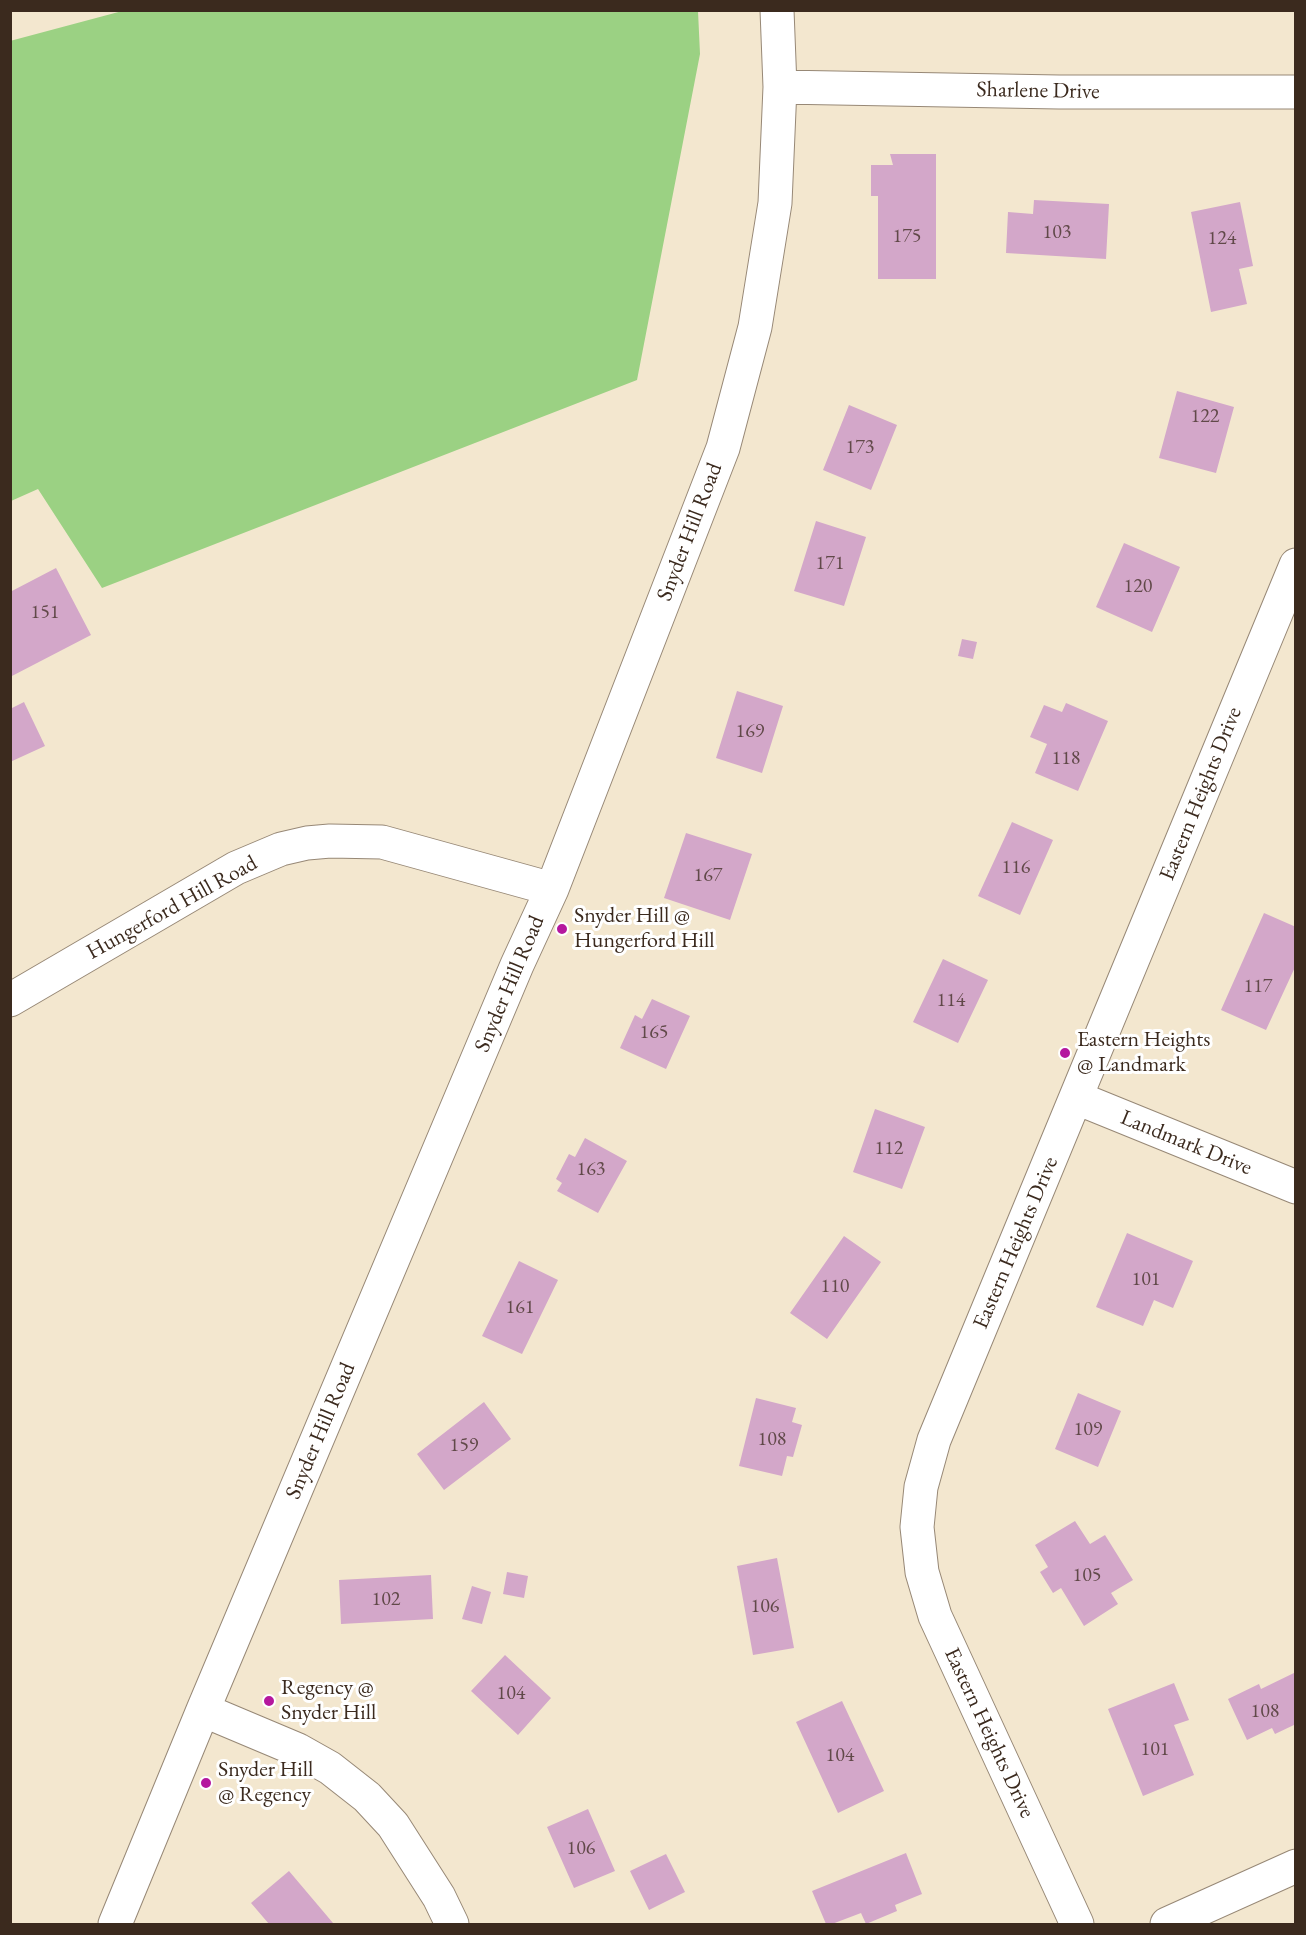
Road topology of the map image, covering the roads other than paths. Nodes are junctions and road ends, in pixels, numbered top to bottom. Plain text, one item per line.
1 (777, 10) edge
2 (780, 87) junction
3 (1296, 92) edge
4 (1296, 565) edge
5 (552, 889) junction
6 (10, 1000) edge
7 (1077, 1098) junction
8 (1296, 1187) edge
9 (203, 1710) junction
10 (1296, 1866) edge
11 (115, 1924) edge
12 (452, 1924) edge
13 (1077, 1924) edge
14 (1167, 1924) edge

1 - 2 street, Snyder Hill Road
2 - 3 street, Sharlene Drive
2 - 5 street, Snyder Hill Road
4 - 7 street, Eastern Heights Drive
5 - 6 street, Hungerford Hill Road
5 - 9 street, Snyder Hill Road
7 - 8 street, Landmark Drive
7 - 13 street, Eastern Heights Drive
9 - 11 street, Snyder Hill Road
9 - 12 street
10 - 14 street

